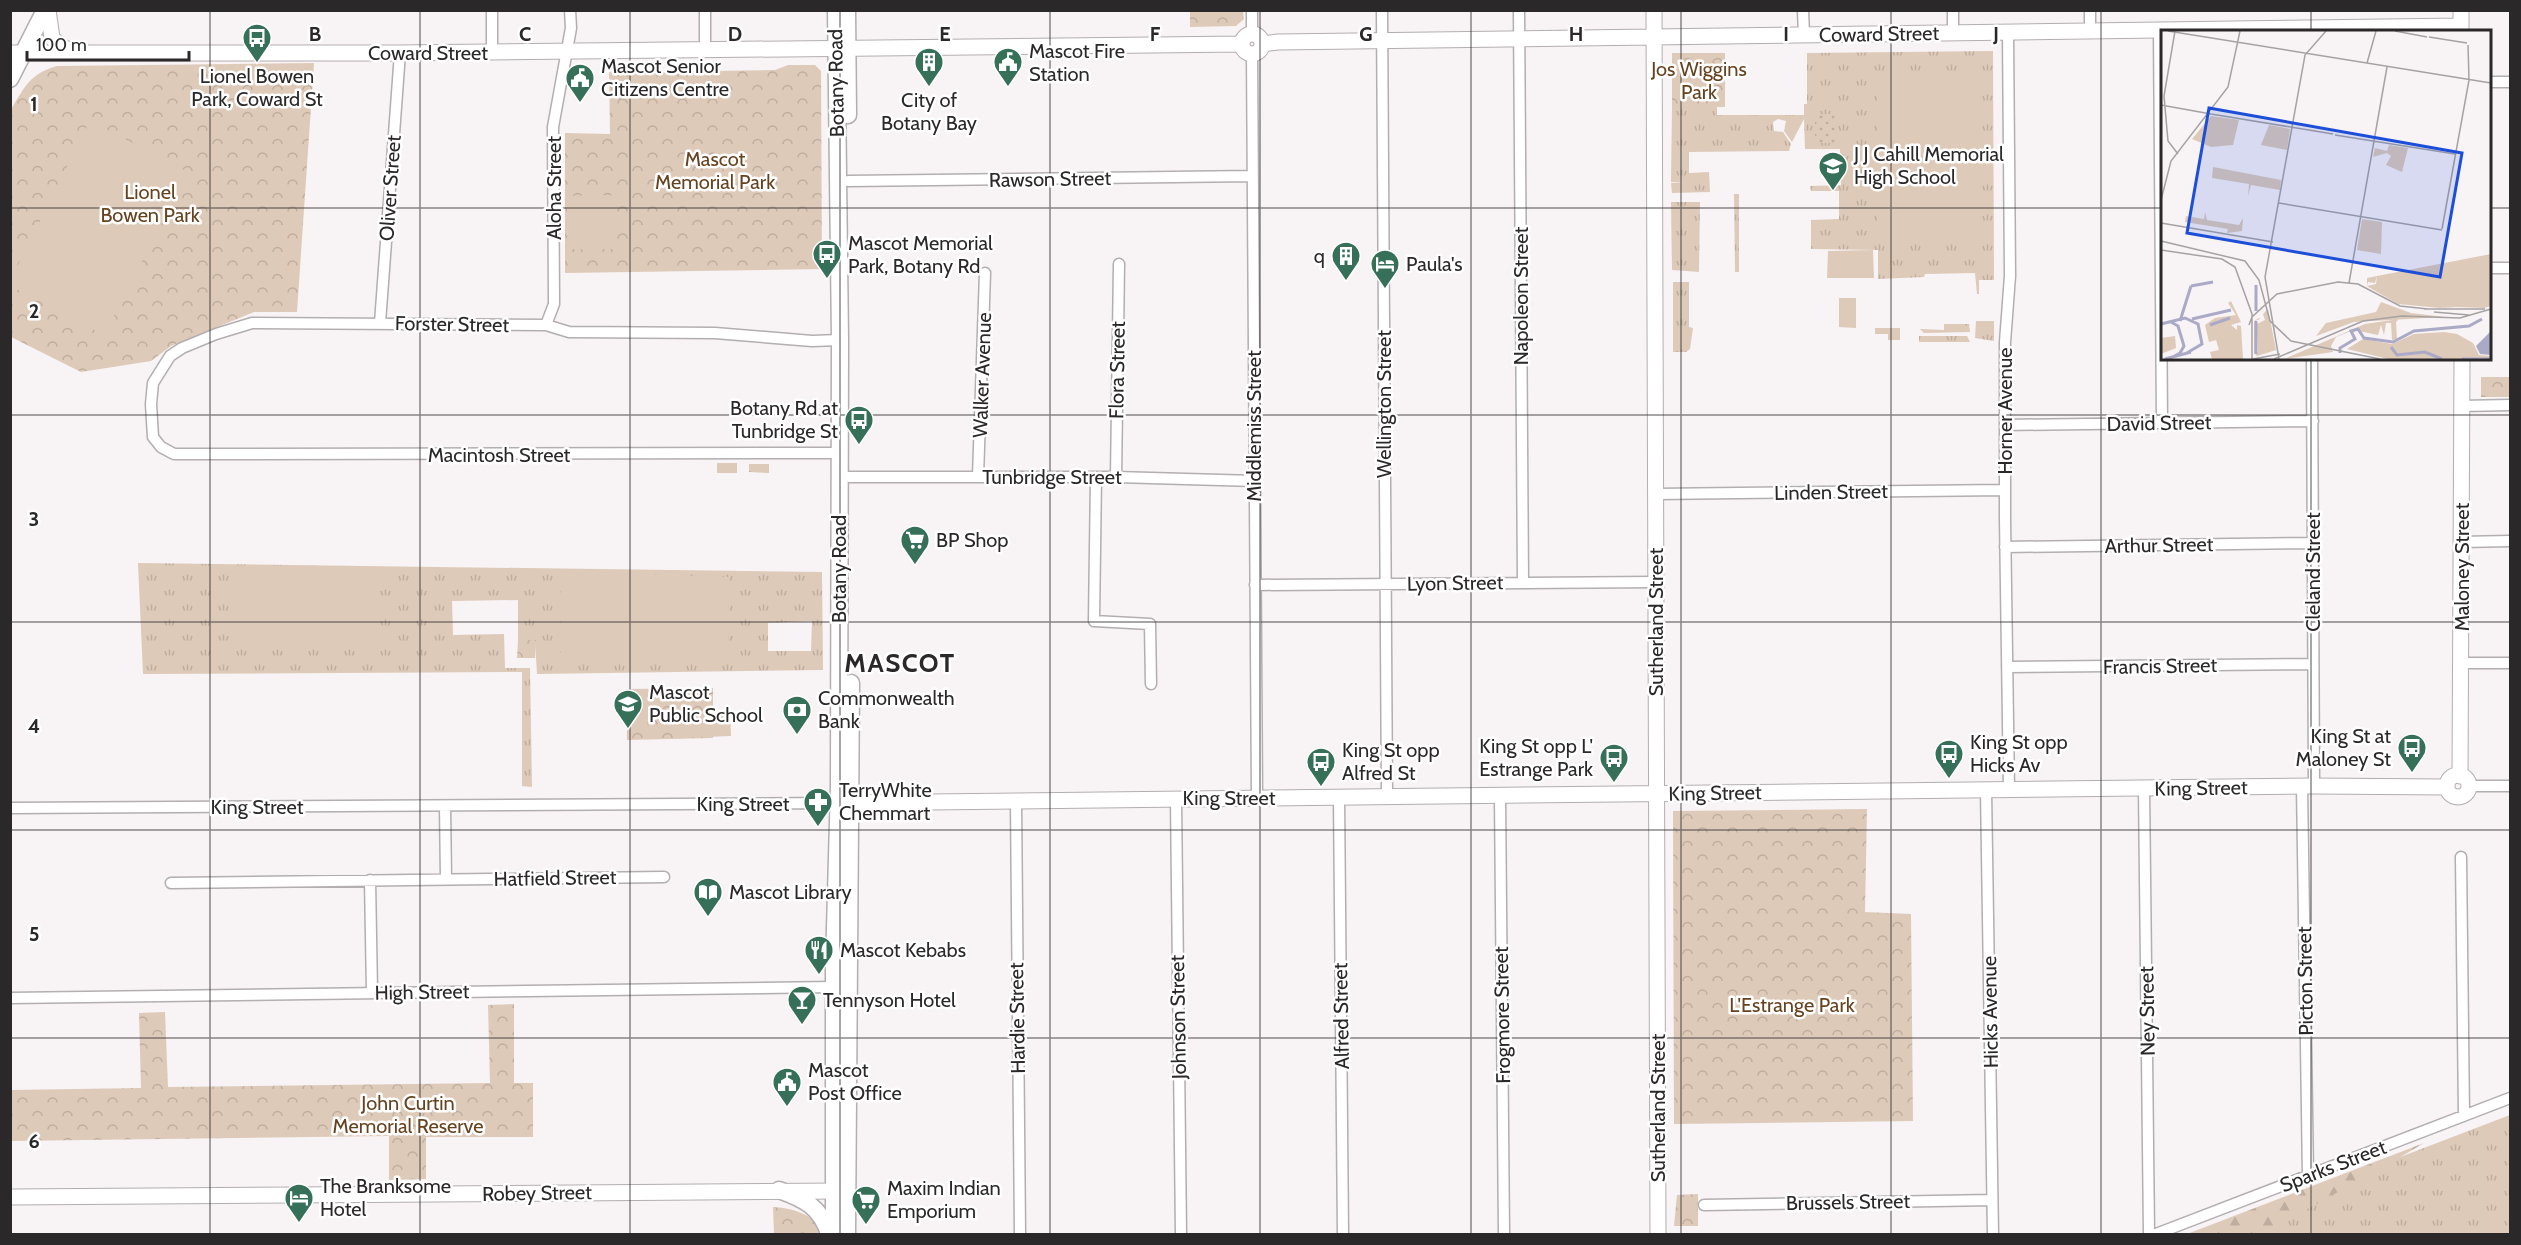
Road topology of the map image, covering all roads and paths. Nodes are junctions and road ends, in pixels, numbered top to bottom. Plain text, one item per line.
1 (46, 10) edge
2 (492, 10) edge
3 (570, 10) edge
4 (705, 10) edge
5 (836, 10) edge
6 (848, 10) edge
7 (1252, 10) edge
8 (1382, 10) edge
9 (1519, 10) edge
10 (1654, 10) edge
11 (1803, 10) edge
12 (1953, 10) edge
13 (2090, 10) edge
14 (2461, 10) edge
15 (2461, 29) edge
16 (2309, 30) edge
17 (2159, 31) joint
18 (2090, 32) junction
19 (1953, 33) junction
20 (2008, 33) junction
21 (1803, 35) junction
22 (1654, 37) junction
23 (1519, 40) junction
24 (1382, 41) junction
25 (1252, 44) junction
26 (705, 49) junction
27 (842, 49) junction
28 (492, 52) junction
29 (566, 52) junction
30 (18, 53) edge
31 (82, 53) junction
32 (400, 53) junction
33 (10, 79) edge
34 (2491, 82) edge
35 (2511, 82) edge
36 (1252, 176) junction
37 (848, 181) junction
38 (1119, 264) dead end
39 (2491, 267) edge
40 (2511, 268) edge
41 (985, 273) dead end
42 (2161, 292) edge
43 (380, 323) junction
44 (546, 325) junction
45 (840, 340) junction
46 (2162, 360) edge
47 (2312, 360) edge
48 (2463, 360) edge
49 (2462, 405) junction
50 (2511, 405) edge
51 (2313, 421) junction
52 (2162, 423) junction
53 (2005, 425) junction
54 (161, 447) joint
55 (840, 453) junction
56 (978, 476) junction
57 (849, 477) junction
58 (1096, 477) junction
59 (1116, 477) junction
60 (1255, 481) junction
61 (2005, 490) junction
62 (1656, 494) junction
63 (2511, 541) edge
64 (2462, 542) junction
65 (2313, 543) junction
66 (2006, 547) junction
67 (1523, 582) junction
68 (1656, 582) junction
69 (1385, 584) junction
70 (1255, 585) junction
71 (2462, 663) junction
72 (2511, 663) edge
73 (2312, 664) junction
74 (2007, 667) junction
75 (1151, 684) dead end
76 (2464, 781) junction
77 (2308, 786) junction
78 (2511, 786) edge
79 (2144, 788) junction
80 (1986, 790) junction
81 (2009, 790) junction
82 (1657, 794) junction
83 (1500, 796) junction
84 (1339, 797) junction
85 (1387, 797) junction
86 (1257, 798) junction
87 (1176, 799) junction
88 (1016, 802) junction
89 (844, 803) junction
90 (445, 806) junction
91 (10, 808) edge
92 (2461, 857) dead end
93 (664, 877) dead end
94 (446, 879) junction
95 (370, 880) junction
96 (171, 882) dead end
97 (834, 987) junction
98 (372, 992) junction
99 (10, 998) edge
100 (2511, 1098) edge
101 (2464, 1116) junction
102 (2308, 1176) junction
103 (779, 1190) junction
104 (840, 1191) junction
105 (10, 1197) edge
106 (1992, 1200) junction
107 (1704, 1205) dead end
108 (829, 1234) edge
109 (834, 1234) edge
110 (847, 1234) edge
111 (1020, 1234) edge
112 (1181, 1234) edge
113 (1343, 1234) edge
114 (1504, 1234) edge
115 (1659, 1234) edge
116 (1993, 1234) edge
117 (2149, 1234) edge
118 (2156, 1234) edge

1 - 30 main road
1 - 31 street
2 - 28 street
3 - 29 street, Aloha Street
4 - 26 street
5 - 27 main road, Botany Road
6 - 27 main road, Botany Road
7 - 25 street, Middlemiss Street
8 - 24 street, Wellington Street
9 - 23 street, Napoleon Street
10 - 22 street, Sutherland Street
11 - 21 street
12 - 19 street
13 - 18 street
14 - 15 street
15 - 16 street, Coward Street
17 - 18 street, Coward Street
17 - 42 street
18 - 20 street, Coward Street
19 - 20 street, Coward Street
19 - 21 street, Coward Street
20 - 53 street, Horner Avenue
21 - 22 street, Coward Street
22 - 23 street, Coward Street
22 - 62 street, Sutherland Street
23 - 24 street, Coward Street
23 - 67 street, Napoleon Street
24 - 25 street, Coward Street
24 - 69 street, Wellington Street
25 - 27 street, Coward Street
25 - 36 street, Middlemiss Street
26 - 27 street, Coward Street
26 - 29 street, Coward Street
27 - 37 main road, Botany Road
27 - 45 main road, Botany Road
28 - 29 street, Coward Street
28 - 32 street, Coward Street
29 - 44 street, Aloha Street
30 - 31 street, Coward Street
30 - 33 main road
31 - 32 street, Coward Street
32 - 43 street, Oliver Street
34 - 35 street
36 - 37 street, Rawson Street
36 - 60 street, Middlemiss Street
37 - 57 main road, Botany Road
38 - 59 street, Flora Street
39 - 40 street
41 - 56 street, Walker Avenue
43 - 44 street, Forster Street
43 - 54 street, Forster Street
44 - 45 street, Forster Street
45 - 55 main road, Botany Road
46 - 52 street
47 - 51 street, Cleland Street
48 - 49 street, Maloney Street
49 - 50 street
49 - 64 street, Maloney Street
51 - 52 street, David Street
51 - 65 street, Cleland Street
52 - 53 street, David Street
53 - 61 street, Horner Avenue
54 - 55 street, Macintosh Street
55 - 89 main road, Botany Road
56 - 57 street, Tunbridge Street
56 - 58 street, Tunbridge Street
57 - 89 main road, Botany Road
58 - 59 street, Tunbridge Street
58 - 75 street
59 - 60 street, Tunbridge Street
60 - 70 street, Middlemiss Street
61 - 62 street, Linden Street
61 - 66 street, Horner Avenue
62 - 68 street, Sutherland Street
63 - 64 street
64 - 71 street, Maloney Street
65 - 66 street, Arthur Street
65 - 73 street, Cleland Street
66 - 74 street, Horner Avenue
67 - 68 street, Lyon Street
67 - 69 street, Lyon Street
68 - 82 street, Sutherland Street
69 - 70 street, Lyon Street
69 - 85 street, Wellington Street
70 - 86 street, Middlemiss Street
71 - 72 street
71 - 76 street, Maloney Street
73 - 74 street, Francis Street
73 - 77 street, Cleland Street
74 - 81 street, Horner Avenue
76 - 77 street, King Street
76 - 78 street
77 - 79 street, King Street
77 - 102 street, Picton Street
79 - 81 street, King Street
79 - 117 street, Ney Street
80 - 81 street, King Street
80 - 82 street, King Street
80 - 106 street, Hicks Avenue
82 - 83 street, King Street
82 - 115 street, Sutherland Street
83 - 85 street, King Street
83 - 114 street, Frogmore Street
84 - 85 street, King Street
84 - 86 street, King Street
84 - 113 street, Alfred Street
86 - 87 street, King Street
87 - 88 street, King Street
87 - 112 street, Johnson Street
88 - 89 street, King Street
88 - 111 street, Hardie Street
89 - 90 street, King Street
89 - 97 main road, Botany Road
89 - 104 main road, Botany Road
90 - 91 street, King Street
90 - 94 street
92 - 101 street
93 - 94 street, Hatfield Street
94 - 95 street, Hatfield Street
95 - 96 street, Hatfield Street
95 - 98 street
97 - 98 street, High Street
97 - 104 main road, Botany Road
98 - 99 street, High Street
100 - 101 street, Sparks Street
101 - 102 street, Sparks Street
102 - 118 street, Sparks Street
103 - 104 street, Robey Street
103 - 105 street, Robey Street
103 - 108 main road
104 - 109 main road, Botany Road
104 - 110 main road, Botany Road
106 - 107 street, Brussels Street
106 - 116 street, Hicks Avenue

